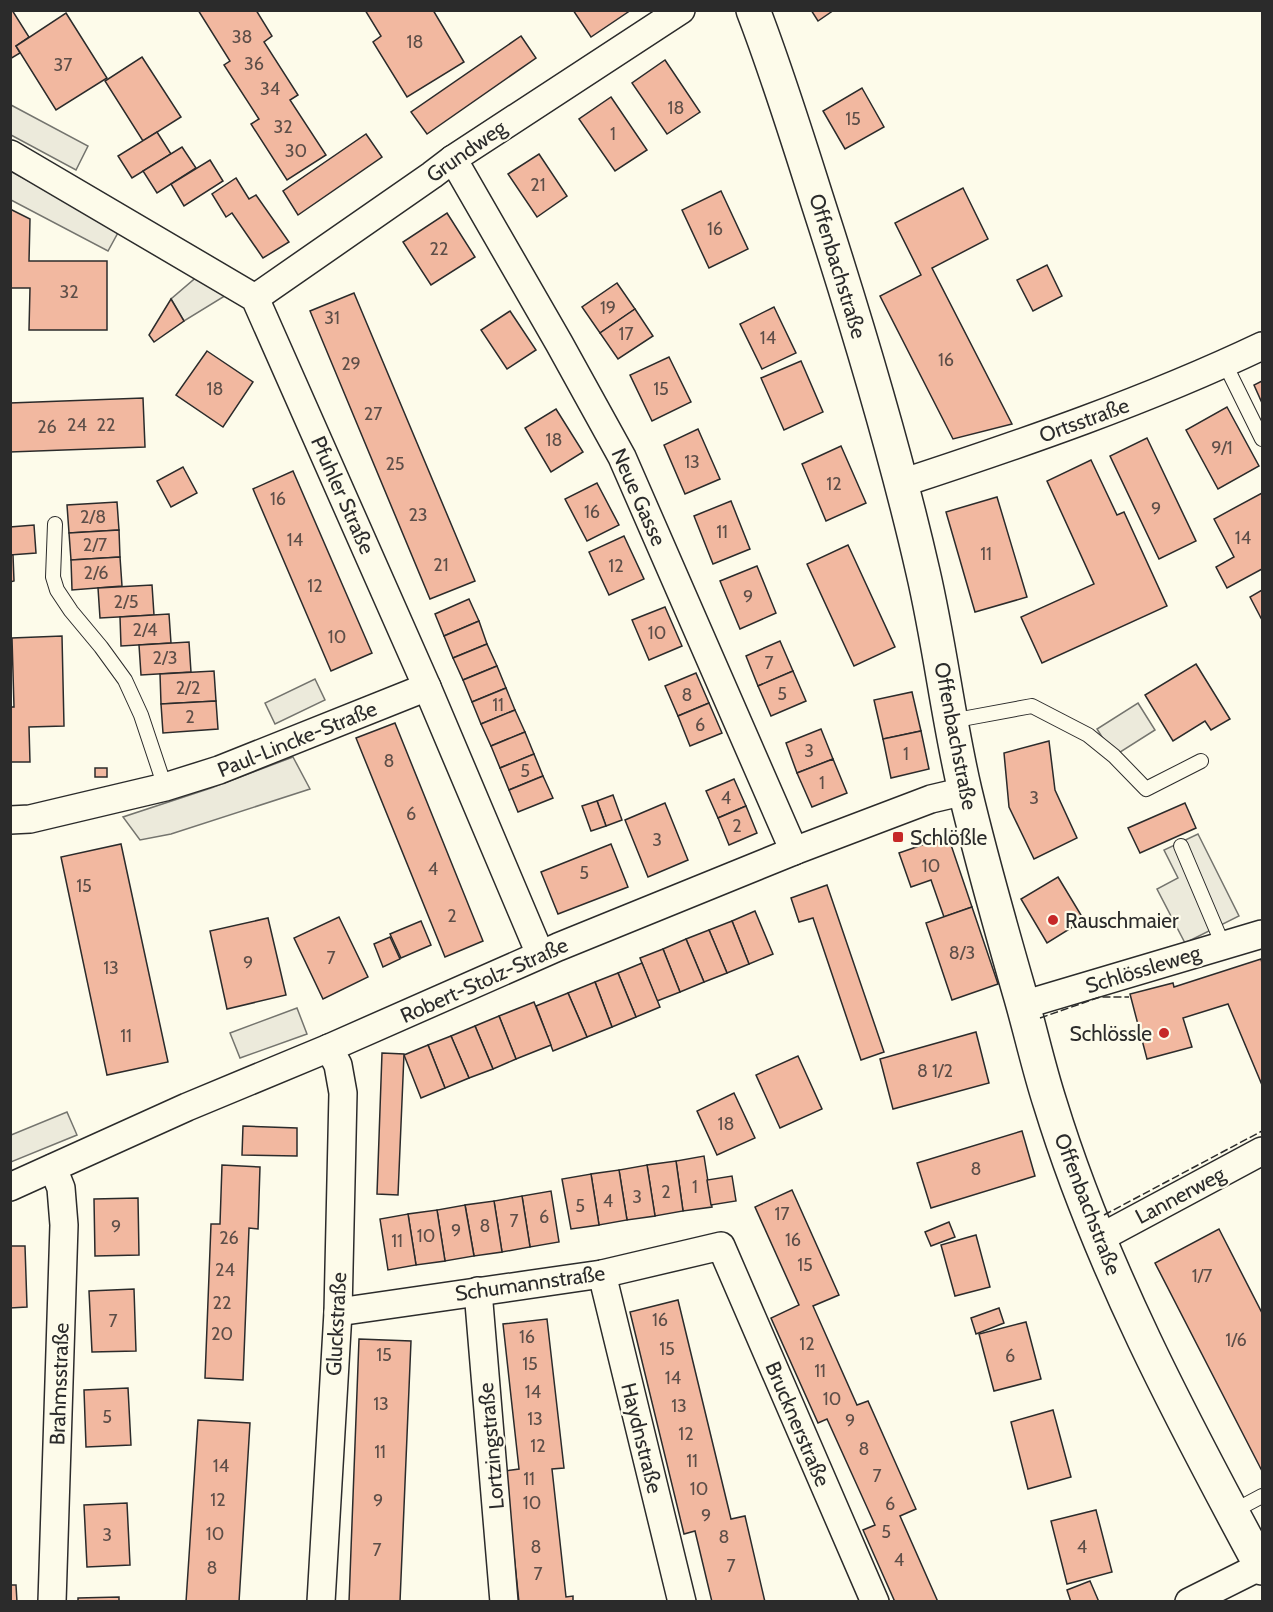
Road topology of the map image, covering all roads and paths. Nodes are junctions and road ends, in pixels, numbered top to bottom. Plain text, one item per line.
1 (681, 10) edge
2 (753, 10) edge
3 (10, 154) edge
4 (453, 159) junction
5 (255, 298) junction
6 (1263, 346) edge
7 (1225, 364) junction
8 (1263, 439) edge
9 (902, 483) junction
10 (55, 524) dead end
11 (427, 687) junction
12 (951, 721) junction
13 (1201, 761) dead end
14 (165, 787) junction
15 (965, 791) junction
16 (10, 820) edge
17 (1181, 846) dead end
18 (795, 851) junction
19 (1263, 934) edge
20 (1223, 945) junction
21 (540, 954) junction
22 (1023, 1005) junction
23 (329, 1048) junction
24 (1260, 1160) edge
25 (53, 1168) junction
26 (10, 1187) edge
27 (1098, 1239) junction
28 (721, 1246) joint
29 (602, 1274) junction
30 (478, 1291) junction
31 (338, 1312) junction
32 (1263, 1496) edge
33 (1232, 1512) junction
34 (1262, 1567) edge
35 (52, 1602) edge
36 (321, 1602) edge
37 (504, 1602) edge
38 (682, 1602) edge
39 (875, 1602) edge
40 (1189, 1602) edge

1 - 4 street, Grundweg
2 - 9 street, Offenbachstraße
3 - 5 street
4 - 5 street, Grundweg
4 - 18 street, Neue Gasse
5 - 11 street, Pfuhler Straße
6 - 7 street, Ortsstraße
7 - 8 lane
7 - 9 street, Ortsstraße
9 - 12 street, Offenbachstraße
10 - 14 lane
11 - 14 street, Paul-Lincke-Straße
11 - 21 street, Pfuhler Straße
12 - 13 lane
12 - 15 street, Offenbachstraße
14 - 16 street, Paul-Lincke-Straße
15 - 18 street, Robert-Stolz-Straße
15 - 22 street, Offenbachstraße
17 - 20 lane
18 - 21 street, Robert-Stolz-Straße
19 - 20 street, Schlössleweg
20 - 22 street, Schlössleweg
21 - 23 street, Robert-Stolz-Straße
22 - 27 street, Offenbachstraße
23 - 25 street, Robert-Stolz-Straße
23 - 31 street, Gluckstraße
24 - 27 street, Lannerweg
25 - 26 street, Robert-Stolz-Straße
25 - 35 street, Brahmsstraße
27 - 33 street, Offenbachstraße
28 - 29 street, Schumannstraße
28 - 39 street, Brucknerstraße
29 - 30 street, Schumannstraße
29 - 38 street, Haydnstraße
30 - 31 street, Schumannstraße
30 - 37 street, Lortzingstraße
31 - 36 street, Gluckstraße
32 - 33 lane
33 - 34 street, Offenbachstraße
34 - 40 street

